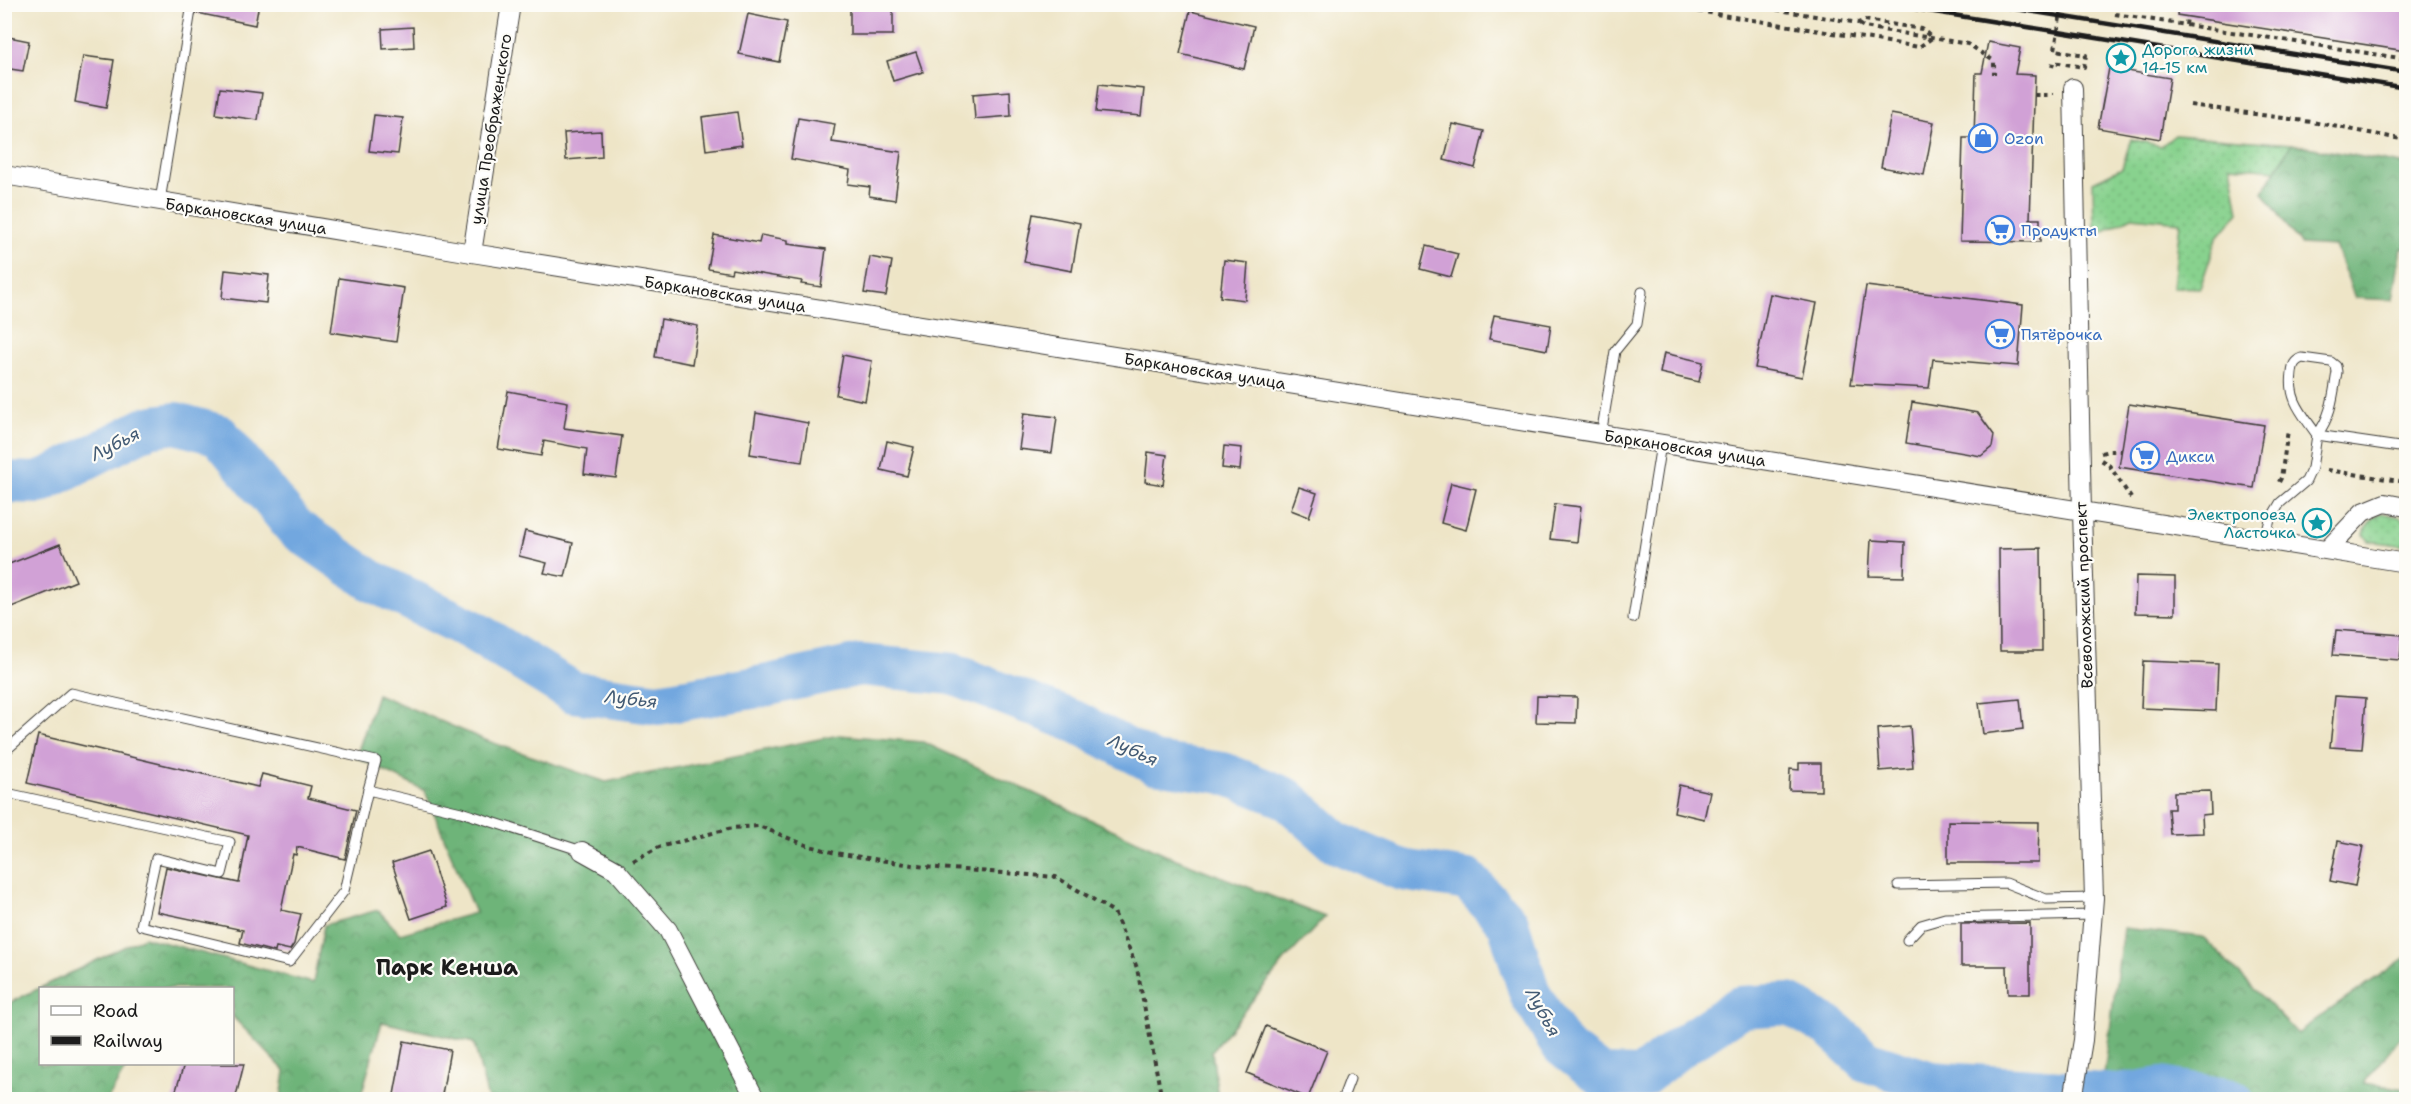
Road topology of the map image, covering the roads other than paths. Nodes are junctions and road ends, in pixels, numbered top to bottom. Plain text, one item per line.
1 (192, 4) edge
2 (511, 4) edge
3 (2073, 88) dead end
4 (4, 176) edge
5 (160, 201) junction
6 (472, 253) junction
7 (1642, 292) dead end
8 (1601, 435) junction
9 (2317, 435) junction
10 (1661, 444) junction
11 (2406, 448) edge
12 (2406, 507) edge
13 (2082, 512) junction
14 (2264, 541) junction
15 (2327, 550) junction
16 (2406, 563) edge
17 (1633, 618) dead end
18 (4, 752) edge
19 (368, 790) junction
20 (11, 794) dead end
21 (582, 851) joint
22 (1898, 885) dead end
23 (2093, 906) junction
24 (1907, 940) dead end
25 (1350, 1079) dead end
26 (756, 1100) edge
27 (1342, 1100) edge
28 (2073, 1100) edge

1 - 5 lane
2 - 6 street, улица Преображенского
3 - 13 street, Всеволожский проспект
4 - 5 street, Баркановская улица
5 - 6 street, Баркановская улица
6 - 8 street, Баркановская улица
7 - 8 lane
8 - 10 street, Баркановская улица
9 - 9 lane
9 - 11 lane
9 - 14 lane
10 - 13 street, Баркановская улица
10 - 17 lane
12 - 15 street
13 - 14 street, Баркановская улица
13 - 23 street, Всеволожский проспект
14 - 15 street, Баркановская улица
15 - 16 street, Баркановская улица
18 - 19 lane
19 - 20 lane
19 - 21 lane
21 - 26 street
22 - 23 lane
23 - 24 lane
23 - 28 street, Всеволожский проспект
25 - 27 lane

